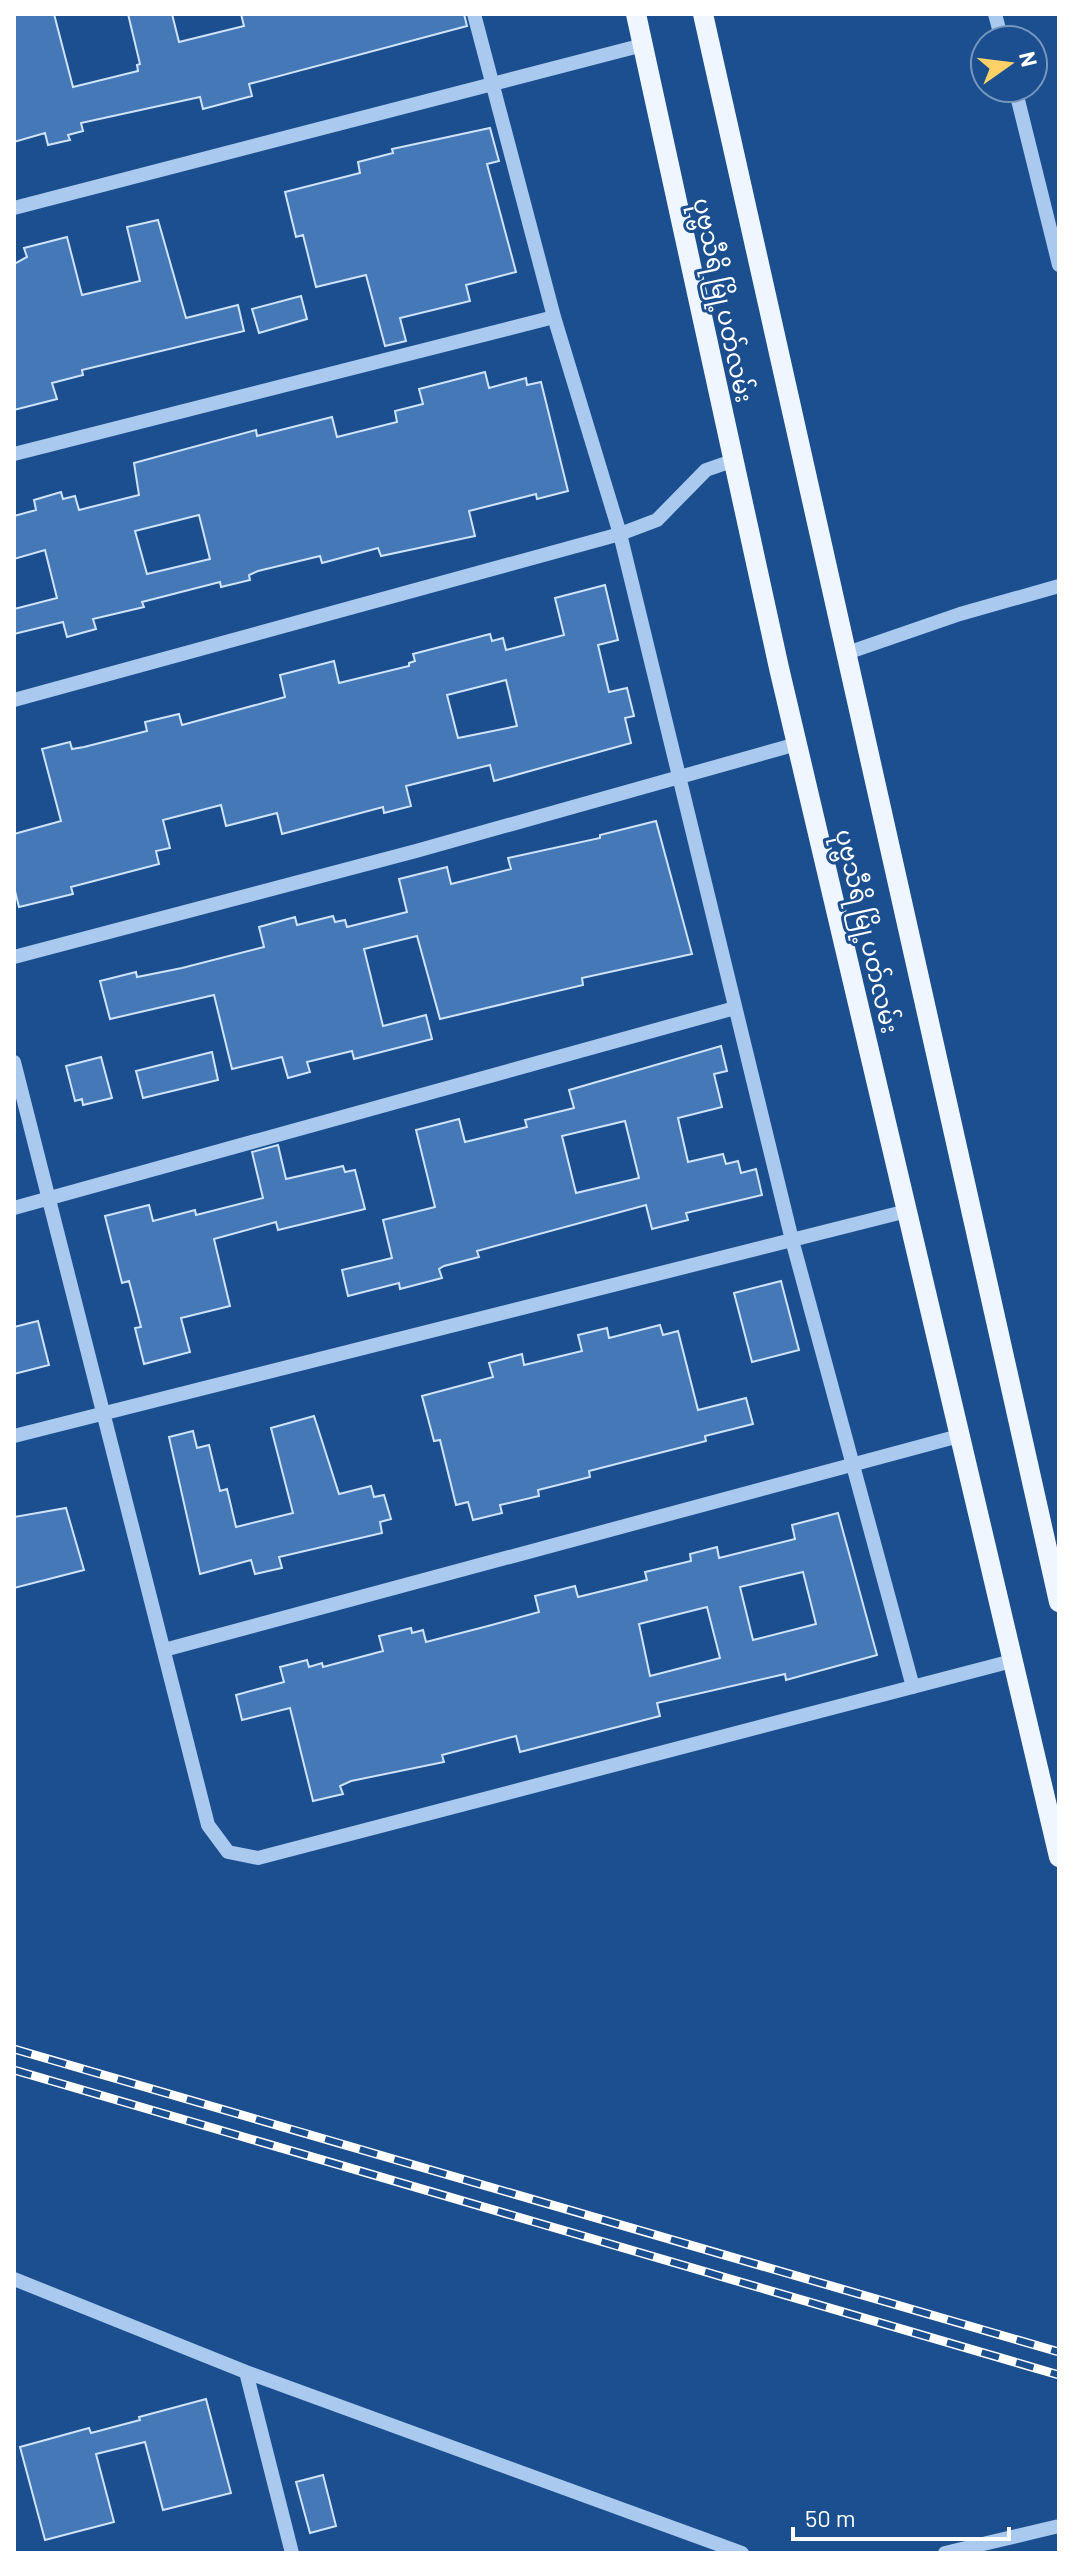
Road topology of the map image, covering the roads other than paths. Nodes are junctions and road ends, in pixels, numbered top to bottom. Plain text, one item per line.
1 (474, 14) edge
2 (636, 14) edge
3 (703, 14) edge
4 (643, 45) junction
5 (492, 84) junction
6 (1019, 104) edge
7 (14, 208) edge
8 (1059, 265) edge
9 (554, 317) junction
10 (14, 454) edge
11 (732, 461) junction
12 (620, 534) junction
13 (1059, 586) edge
14 (844, 654) junction
15 (14, 700) edge
16 (797, 744) junction
17 (680, 777) junction
18 (14, 957) edge
19 (735, 1008) junction
20 (14, 1062) edge
21 (46, 1199) junction
22 (14, 1208) edge
23 (907, 1211) junction
24 (792, 1240) junction
25 (102, 1412) junction
26 (14, 1436) edge
27 (959, 1436) junction
28 (852, 1464) junction
29 (1059, 1602) edge
30 (164, 1650) junction
31 (1012, 1661) junction
32 (913, 1687) junction
33 (1059, 1857) edge
34 (14, 2279) edge
35 (246, 2372) junction
36 (1059, 2526) edge
37 (292, 2553) edge
38 (742, 2553) edge
39 (945, 2553) edge

1 - 5 street
2 - 4 main road, ပုဗ္ဗသီရိ မြို့ပတ်လမ်း
3 - 14 main road, ပုဗ္ဗသီရိ မြို့ပတ်လမ်း
4 - 5 street
4 - 11 main road, ပုဗ္ဗသီရိ မြို့ပတ်လမ်း
5 - 7 street
5 - 9 street
6 - 8 street
9 - 10 street
9 - 12 street
11 - 12 street
11 - 16 main road, ပုဗ္ဗသီရိ မြို့ပတ်လမ်း
12 - 15 street
12 - 17 street
13 - 14 street
14 - 29 main road, ပုဗ္ဗသီရိ မြို့ပတ်လမ်း
16 - 17 street
16 - 23 main road, ပုဗ္ဗသီရိ မြို့ပတ်လမ်း
17 - 18 street
17 - 19 street
19 - 21 street
19 - 24 street
20 - 21 street
21 - 22 street
21 - 25 street
23 - 24 street
23 - 27 main road, ပုဗ္ဗသီရိ မြို့ပတ်လမ်း
24 - 25 street
24 - 28 street
25 - 26 street
25 - 30 street
27 - 28 street
27 - 31 main road, ပုဗ္ဗသီရိ မြို့ပတ်လမ်း
28 - 30 street
28 - 32 street
30 - 32 street
31 - 32 street
31 - 33 main road, ပုဗ္ဗသီရိ မြို့ပတ်လမ်း
34 - 35 street
35 - 37 street
35 - 38 street
36 - 39 street

